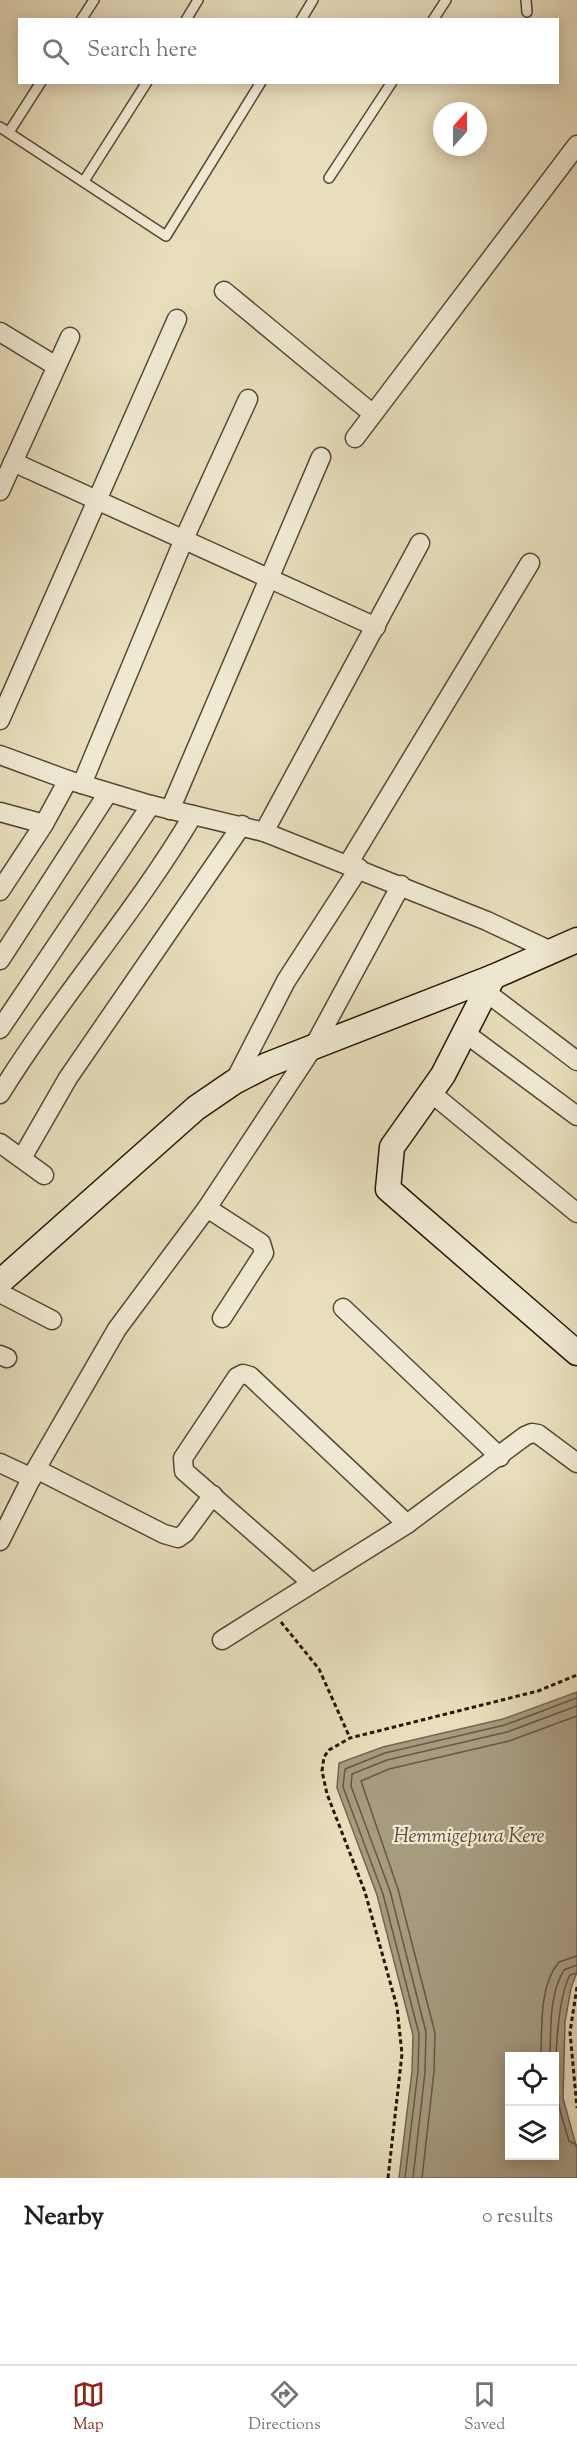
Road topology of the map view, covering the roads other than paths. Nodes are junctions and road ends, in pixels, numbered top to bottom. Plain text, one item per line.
1 (94, 0) edge
2 (198, 0) edge
3 (313, 0) edge
4 (446, 0) edge
5 (526, 0) edge
6 (527, 12) dead end
7 (82, 18) edge
8 (187, 18) edge
9 (302, 18) edge
10 (434, 18) edge
11 (40, 84) edge
12 (146, 84) edge
13 (258, 84) edge
14 (391, 84) edge
15 (0, 127) edge
16 (9, 132) junction
17 (577, 145) edge
18 (329, 178) dead end
19 (84, 181) junction
20 (225, 291) dead end
21 (177, 318) dead end
22 (70, 337) dead end
23 (3, 338) edge
24 (56, 366) junction
25 (248, 399) dead end
26 (373, 414) junction
27 (355, 438) dead end
28 (321, 457) dead end
29 (13, 462) junction
30 (0, 491) edge
31 (98, 500) junction
32 (184, 539) junction
33 (420, 543) dead end
34 (530, 563) dead end
35 (269, 578) junction
36 (376, 627) junction
37 (0, 720) edge
38 (0, 755) edge
39 (75, 782) junction
40 (108, 793) junction
41 (152, 805) junction
42 (170, 810) junction
43 (0, 812) edge
44 (192, 815) junction
45 (44, 824) junction
46 (242, 825) junction
47 (264, 832) junction
48 (354, 866) junction
49 (401, 885) junction
50 (0, 891) edge
51 (567, 948) edge
52 (0, 960) edge
53 (490, 984) junction
54 (0, 1029) edge
55 (465, 1033) junction
56 (314, 1046) junction
57 (577, 1061) edge
58 (234, 1082) junction
59 (430, 1092) junction
60 (0, 1094) edge
61 (577, 1116) edge
62 (0, 1143) edge
63 (22, 1158) junction
64 (44, 1175) dead end
65 (207, 1208) junction
66 (577, 1213) edge
67 (0, 1282) edge
68 (0, 1293) edge
69 (343, 1308) dead end
70 (222, 1318) dead end
71 (52, 1320) dead end
72 (577, 1353) edge
73 (500, 1456) junction
74 (0, 1463) edge
75 (577, 1463) edge
76 (34, 1474) junction
77 (213, 1495) junction
78 (407, 1524) junction
79 (0, 1541) edge
80 (312, 1583) junction
81 (222, 1640) dead end

1 - 7 lane
2 - 8 lane
3 - 9 lane
4 - 10 lane
5 - 6 lane
11 - 16 lane
12 - 19 lane
13 - 19 lane
14 - 18 lane
15 - 16 lane
16 - 19 lane
17 - 26 street
20 - 26 street
21 - 31 street
22 - 24 street
23 - 24 street
24 - 29 street
25 - 32 street
26 - 27 street
28 - 35 street
29 - 30 street
29 - 31 street
31 - 32 street
31 - 37 street
32 - 35 street
32 - 39 street
33 - 36 street
34 - 48 street
35 - 36 street
35 - 42 street
36 - 47 street
38 - 39 street
39 - 40 street
39 - 45 street
40 - 41 street
40 - 52 street
41 - 42 street
41 - 54 street
42 - 44 street
43 - 45 street
44 - 46 street
44 - 60 street
45 - 50 street
46 - 47 street
46 - 63 street
47 - 48 street
48 - 49 street
48 - 58 street
49 - 51 street
49 - 56 street
51 - 53 street
53 - 55 street
53 - 56 street
53 - 57 street
55 - 59 street
55 - 61 street
56 - 58 street
56 - 65 street
58 - 67 street
59 - 66 street
59 - 72 street
62 - 63 street
63 - 64 street
65 - 70 street
65 - 76 street
68 - 71 street
69 - 73 street
73 - 75 street
73 - 78 street
74 - 76 street
76 - 77 street
76 - 79 street
77 - 78 street
77 - 80 street
78 - 80 street
80 - 81 street

